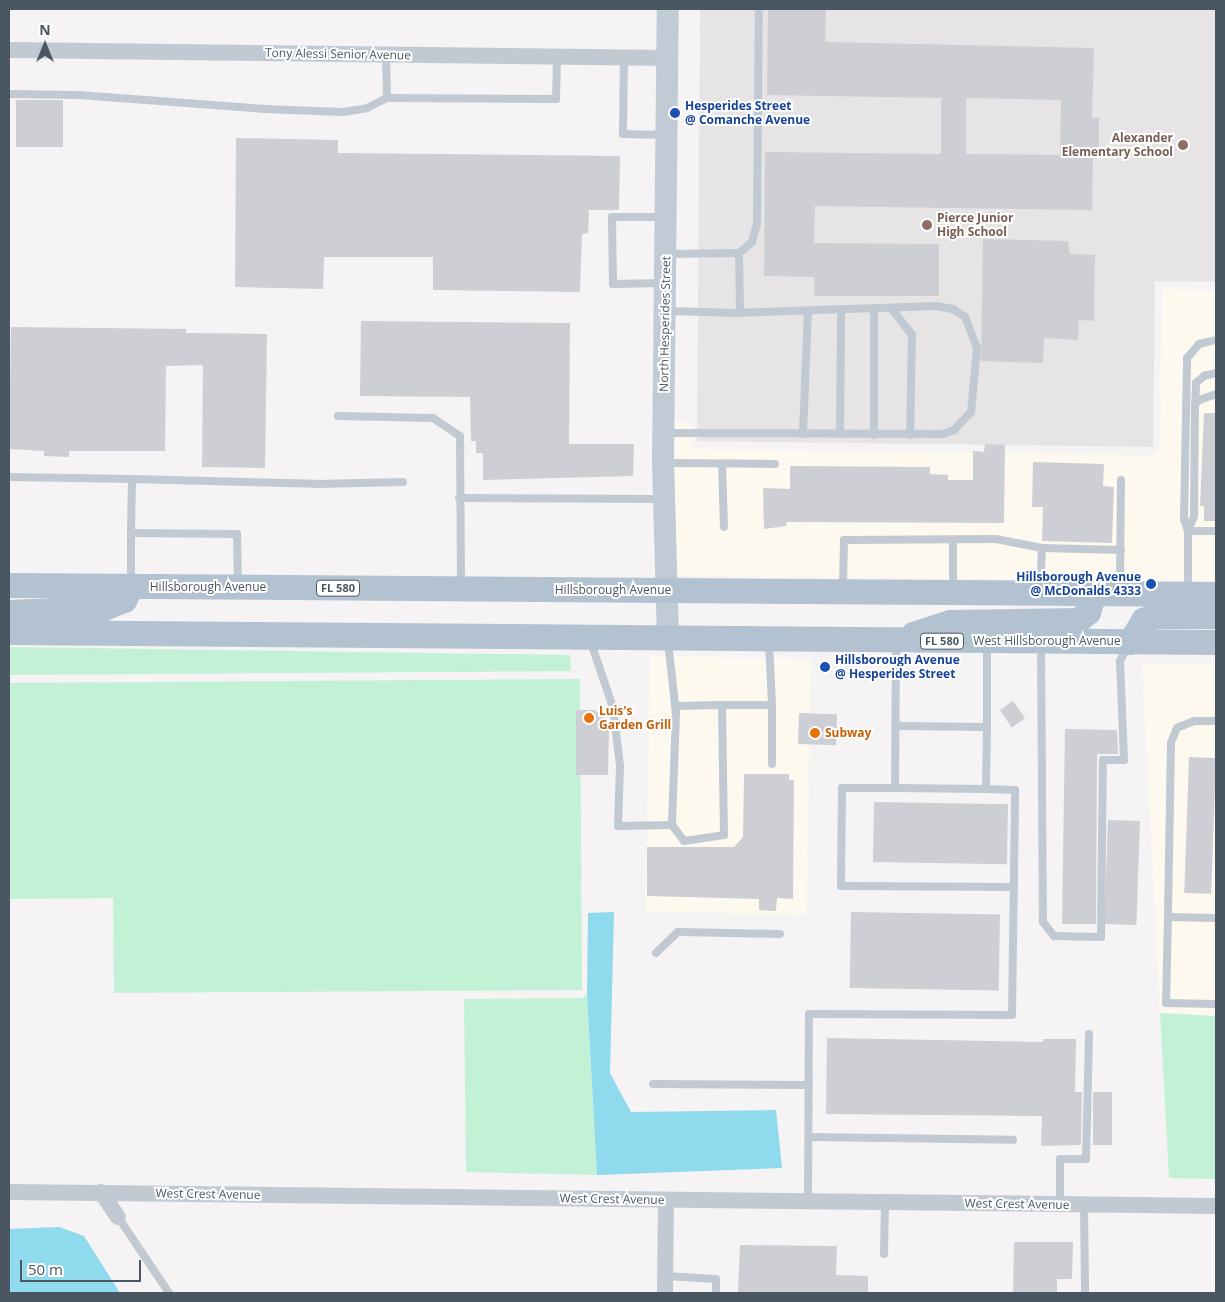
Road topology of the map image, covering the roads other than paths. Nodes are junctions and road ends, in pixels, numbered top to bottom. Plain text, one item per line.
1 (668, 9) edge
2 (759, 9) edge
3 (9, 50) edge
4 (386, 55) junction
5 (557, 57) junction
6 (624, 58) junction
7 (668, 58) junction
8 (9, 94) edge
9 (387, 98) junction
10 (668, 135) junction
11 (666, 217) junction
12 (739, 253) junction
13 (665, 254) junction
14 (665, 283) junction
15 (874, 308) junction
16 (891, 308) junction
17 (841, 309) junction
18 (808, 310) junction
19 (665, 312) junction
20 (740, 313) junction
21 (1216, 340) edge
22 (1216, 373) edge
23 (1216, 394) edge
24 (1195, 405) junction
25 (338, 416) dead end
26 (664, 433) junction
27 (803, 434) junction
28 (840, 434) junction
29 (874, 435) junction
30 (910, 435) junction
31 (663, 463) junction
32 (722, 464) junction
33 (775, 464) dead end
34 (9, 478) edge
35 (132, 479) junction
36 (1121, 480) dead end
37 (403, 482) dead end
38 (459, 498) junction
39 (664, 499) junction
40 (724, 528) dead end
41 (1188, 531) junction
42 (1216, 531) edge
43 (131, 533) junction
44 (952, 541) junction
45 (1042, 548) junction
46 (1121, 550) junction
47 (9, 585) edge
48 (131, 586) junction
49 (238, 587) junction
50 (461, 589) junction
51 (667, 590) junction
52 (843, 592) junction
53 (952, 593) junction
54 (1039, 593) junction
55 (1094, 594) junction
56 (1120, 594) junction
57 (1216, 594) edge
58 (1188, 605) junction
59 (9, 612) edge
60 (1216, 616) edge
61 (9, 632) edge
62 (589, 638) junction
63 (668, 639) junction
64 (769, 640) junction
65 (896, 641) junction
66 (987, 641) junction
67 (1041, 641) junction
68 (1130, 642) junction
69 (1216, 642) edge
70 (722, 705) junction
71 (772, 705) junction
72 (675, 706) junction
73 (1216, 721) edge
74 (896, 726) junction
75 (987, 727) junction
76 (772, 764) dead end
77 (895, 788) junction
78 (986, 789) junction
79 (672, 825) junction
80 (1014, 887) junction
81 (1168, 917) junction
82 (1216, 918) edge
83 (780, 934) dead end
84 (656, 953) dead end
85 (1216, 1004) edge
86 (1089, 1034) dead end
87 (652, 1084) dead end
88 (809, 1086) junction
89 (809, 1137) junction
90 (1013, 1140) dead end
91 (9, 1192) edge
92 (101, 1192) junction
93 (666, 1200) junction
94 (808, 1201) junction
95 (885, 1202) junction
96 (1060, 1204) junction
97 (1084, 1205) junction
98 (1216, 1206) edge
99 (118, 1216) joint
100 (884, 1254) dead end
101 (666, 1276) junction
102 (169, 1293) edge
103 (666, 1293) edge
104 (716, 1293) edge
105 (1085, 1293) edge

1 - 7 street, North Hesperides Street
2 - 12 lane
3 - 4 street, Tony Alessi Senior Avenue
4 - 5 street, Tony Alessi Senior Avenue
4 - 9 lane
5 - 6 street, Tony Alessi Senior Avenue
5 - 9 lane
6 - 7 street, Tony Alessi Senior Avenue
6 - 10 lane
7 - 10 street, North Hesperides Street
8 - 9 lane
10 - 11 street, North Hesperides Street
11 - 13 street, North Hesperides Street
11 - 14 lane
12 - 13 lane
12 - 20 lane
13 - 14 street, North Hesperides Street
14 - 19 street, North Hesperides Street
15 - 16 lane
15 - 17 lane
15 - 29 lane
16 - 30 lane
16 - 30 lane
17 - 18 lane
17 - 28 lane
18 - 20 lane
18 - 27 lane
19 - 20 lane
19 - 26 street, North Hesperides Street
21 - 41 lane
22 - 24 lane
23 - 24 lane
24 - 41 lane
25 - 38 lane
26 - 27 lane
26 - 31 street, North Hesperides Street
27 - 28 lane
28 - 29 lane
29 - 30 lane
31 - 32 lane
31 - 39 street, North Hesperides Street
32 - 33 lane
32 - 40 lane
34 - 35 lane
35 - 37 lane
35 - 43 lane
36 - 46 lane
38 - 39 lane
38 - 50 lane
39 - 51 street, North Hesperides Street
41 - 42 lane
41 - 58 lane
43 - 48 lane
43 - 49 lane
44 - 45 lane
44 - 52 lane
44 - 53 lane
45 - 46 lane
45 - 54 lane
46 - 56 lane
47 - 48 main road, Hillsborough Avenue / FL 580
48 - 49 main road, Hillsborough Avenue / FL 580
48 - 59 main road
49 - 50 main road, Hillsborough Avenue / FL 580
50 - 51 main road, Hillsborough Avenue / FL 580
51 - 52 main road, Hillsborough Avenue / FL 580
51 - 63 street, North Hesperides Street
52 - 53 main road, Hillsborough Avenue / FL 580
53 - 54 main road, Hillsborough Avenue / FL 580
54 - 55 main road, Hillsborough Avenue / FL 580
55 - 56 main road, Hillsborough Avenue / FL 580
55 - 65 main road
56 - 58 main road, Hillsborough Avenue / FL 580
57 - 58 main road, Hillsborough Avenue / FL 580
58 - 60 main road
58 - 68 main road
61 - 62 main road, FL 580
62 - 63 main road, FL 580
62 - 79 lane
63 - 64 main road, West Hillsborough Avenue / FL 580
63 - 72 lane
64 - 65 main road, West Hillsborough Avenue / FL 580
64 - 71 lane
65 - 66 main road, West Hillsborough Avenue / FL 580
65 - 74 lane
66 - 67 main road, West Hillsborough Avenue / FL 580
66 - 75 lane
67 - 68 main road, West Hillsborough Avenue / FL 580
67 - 68 lane
68 - 69 main road, West Hillsborough Avenue / FL 580
70 - 71 lane
70 - 72 lane
70 - 79 lane
71 - 76 lane
72 - 79 lane
73 - 81 lane
74 - 75 lane
74 - 77 lane
75 - 78 lane
77 - 78 lane
77 - 80 lane
78 - 80 lane
80 - 88 lane
81 - 82 lane
81 - 85 lane
83 - 84 lane
86 - 96 lane
87 - 88 lane
88 - 89 lane
89 - 90 lane
89 - 94 lane
91 - 92 street, West Crest Avenue
92 - 93 street, West Crest Avenue
92 - 99 street
93 - 94 street, West Crest Avenue
93 - 101 street
94 - 95 street, West Crest Avenue
95 - 96 street, West Crest Avenue
95 - 100 lane
96 - 97 street, West Crest Avenue
97 - 98 street, West Crest Avenue
97 - 105 lane
99 - 102 lane
101 - 103 street
101 - 104 lane

